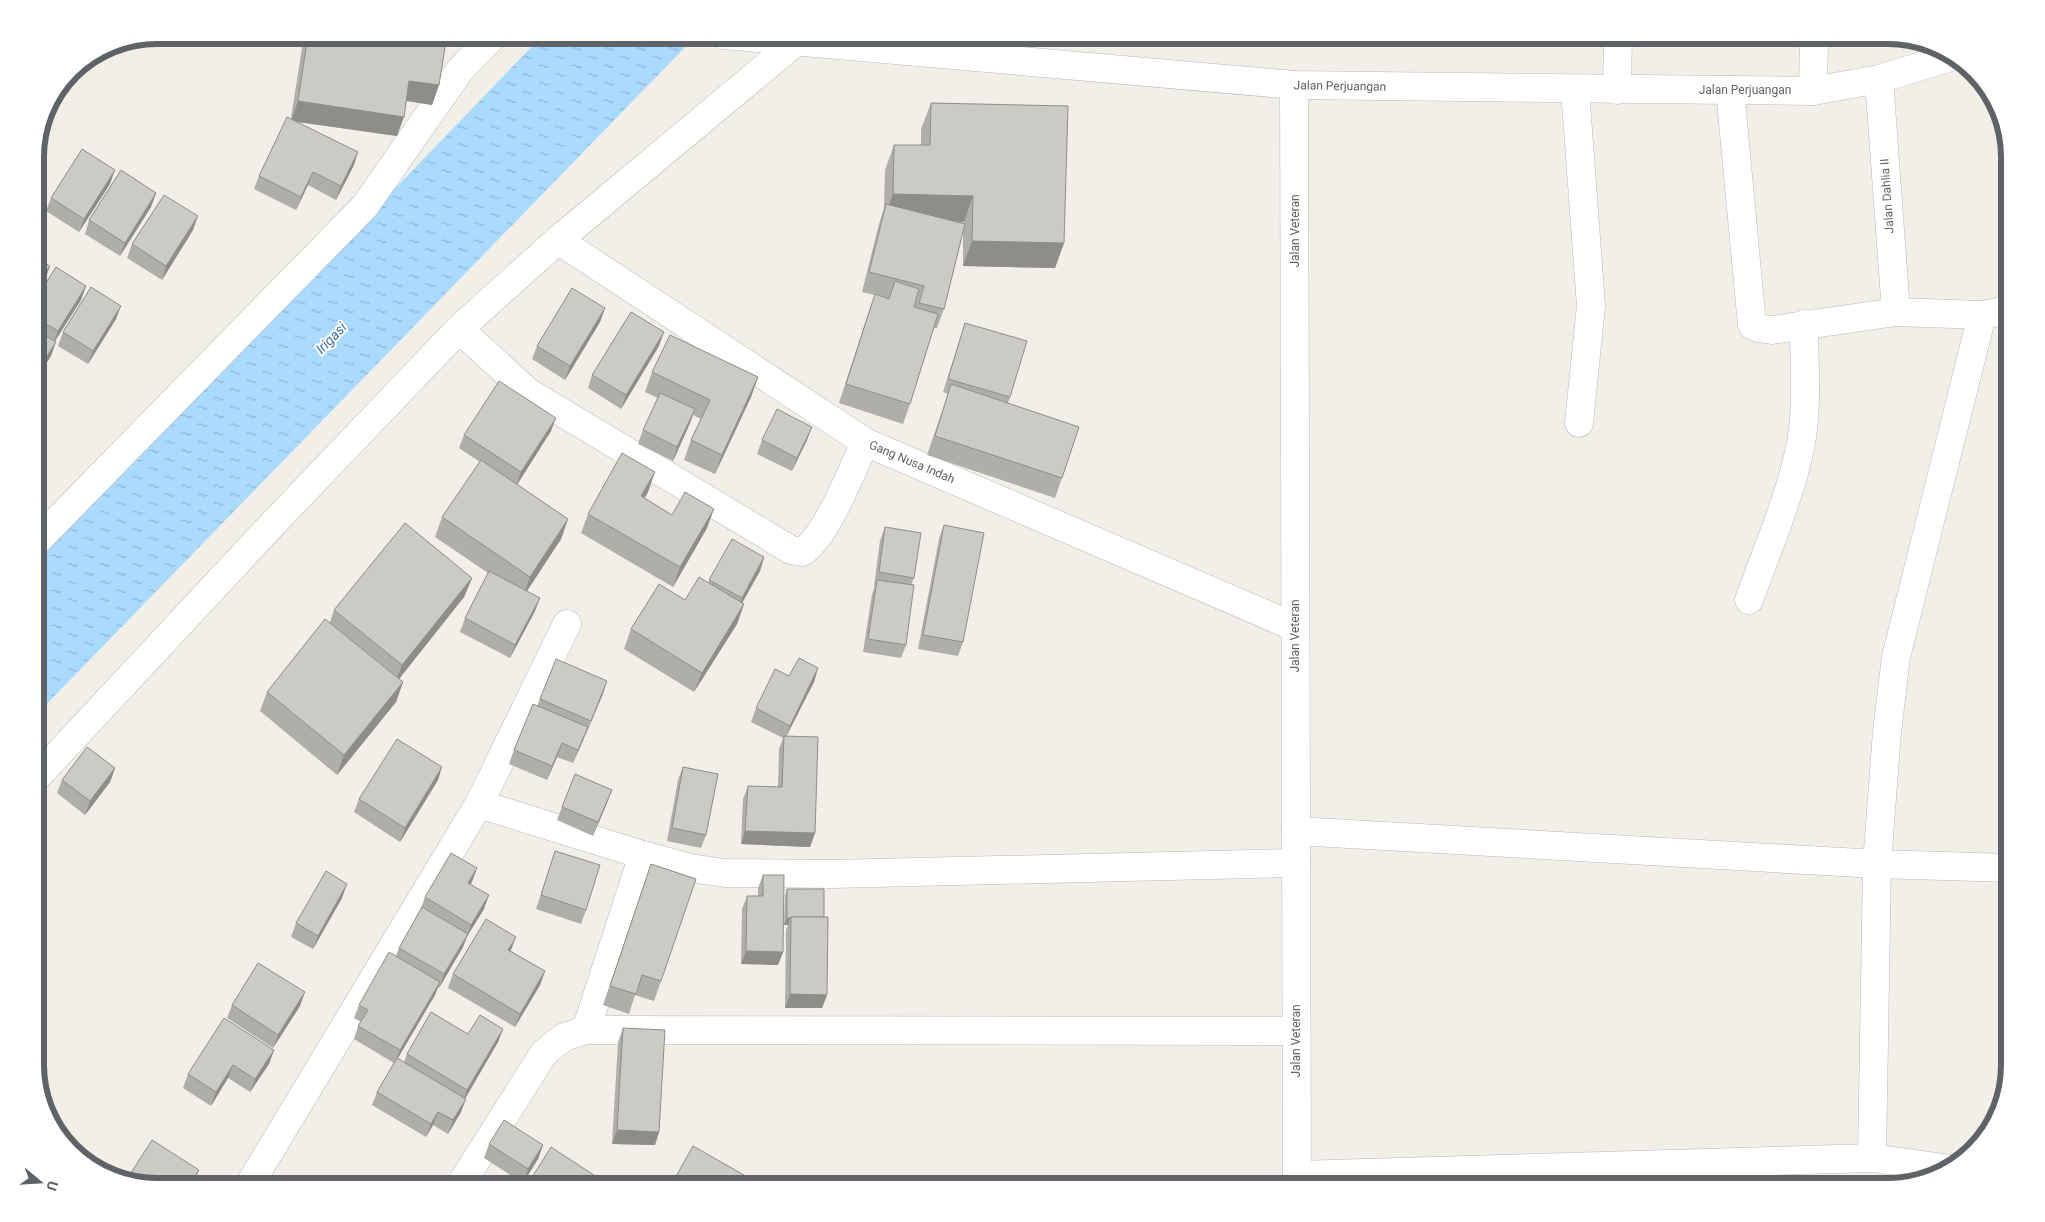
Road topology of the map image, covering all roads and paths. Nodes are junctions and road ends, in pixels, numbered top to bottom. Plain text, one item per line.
1 (485, 44) edge
2 (790, 44) edge
3 (839, 44) edge
4 (1618, 44) edge
5 (1814, 44) edge
6 (1945, 59) edge
7 (1879, 79) junction
8 (1294, 85) junction
9 (1575, 89) junction
10 (1617, 90) junction
11 (1730, 90) junction
12 (1813, 91) junction
13 (558, 240) junction
14 (1896, 312) junction
15 (2001, 312) edge
16 (1982, 315) junction
17 (1804, 324) junction
18 (458, 329) junction
19 (1579, 423) dead end
20 (865, 442) junction
21 (44, 534) edge
22 (1750, 600) dead end
23 (567, 624) dead end
24 (1295, 627) junction
25 (44, 769) edge
26 (478, 804) junction
27 (1296, 831) junction
28 (643, 855) junction
29 (1296, 863) junction
30 (1877, 864) junction
31 (2001, 868) edge
32 (586, 1030) junction
33 (1296, 1031) junction
34 (1872, 1158) junction
35 (1916, 1172) edge
36 (253, 1178) edge
37 (465, 1178) edge
38 (1297, 1178) edge
39 (1372, 1178) edge

1 - 21 street
2 - 13 street
3 - 8 street, Jalan Perjuangan
4 - 10 street
5 - 12 street
6 - 7 street, Jalan Perjuangan
7 - 12 street, Jalan Perjuangan
7 - 14 street, Jalan Dahlia II
8 - 9 street, Jalan Perjuangan
8 - 24 street, Jalan Veteran
9 - 10 street, Jalan Perjuangan
9 - 19 street
10 - 11 street, Jalan Perjuangan
11 - 12 street, Jalan Perjuangan
11 - 17 street
13 - 18 street
13 - 20 street, Gang Nusa Indah
14 - 16 street
14 - 17 street
15 - 16 street
16 - 30 street
17 - 22 street
18 - 20 street
18 - 25 street
20 - 24 street, Gang Nusa Indah
23 - 26 street
24 - 27 street, Jalan Veteran
26 - 28 street
26 - 36 street
27 - 29 street, Jalan Veteran
27 - 30 street
28 - 29 street
28 - 32 street
29 - 33 street, Jalan Veteran
30 - 31 street
30 - 34 street
32 - 33 street
32 - 37 street
33 - 38 street, Jalan Veteran
34 - 35 street
34 - 39 street

